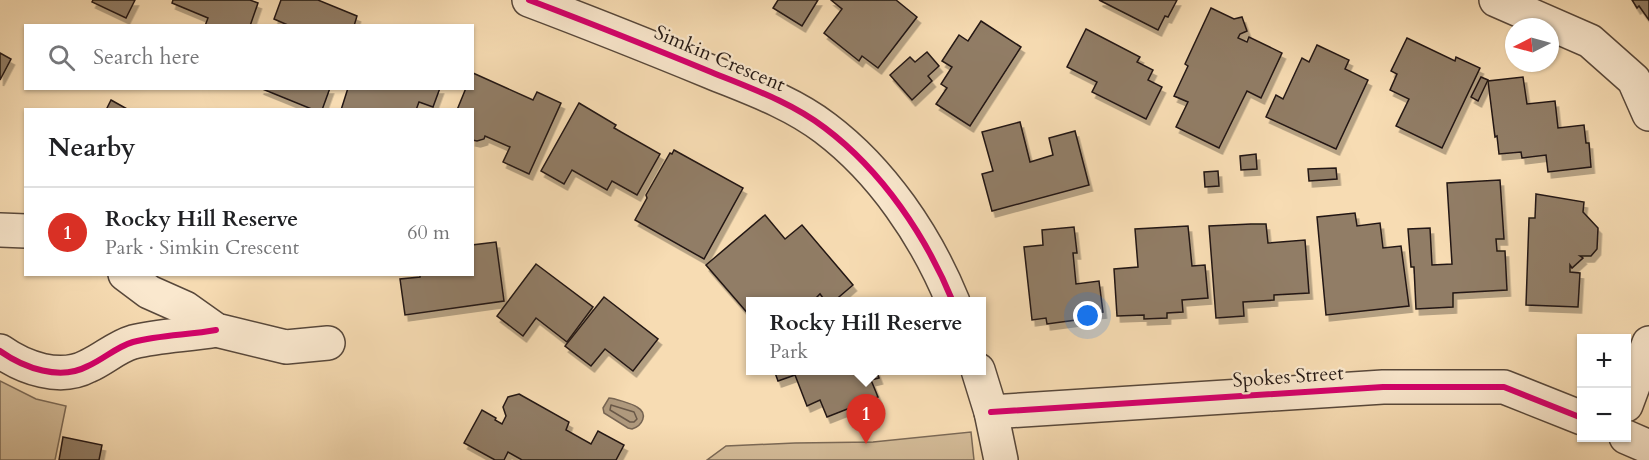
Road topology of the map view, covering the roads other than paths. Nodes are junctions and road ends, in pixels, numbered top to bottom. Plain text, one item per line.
1 (529, 0) edge
2 (1496, 0) edge
3 (1649, 114) edge
4 (0, 231) edge
5 (24, 231) edge
6 (128, 276) edge
7 (951, 297) edge
8 (216, 330) junction
9 (1649, 342) edge
10 (328, 343) dead end
11 (0, 351) edge
12 (980, 375) edge
13 (1631, 391) edge
14 (992, 412) junction
15 (1577, 416) edge
16 (1631, 439) edge
17 (1649, 447) edge
18 (1001, 460) edge

1 - 7 street, Simkin Crescent
2 - 3 street
4 - 5 street
6 - 8 street
8 - 10 street
8 - 11 street
9 - 13 street
12 - 14 street
14 - 15 street, Spokes Street
14 - 18 street
16 - 17 street

